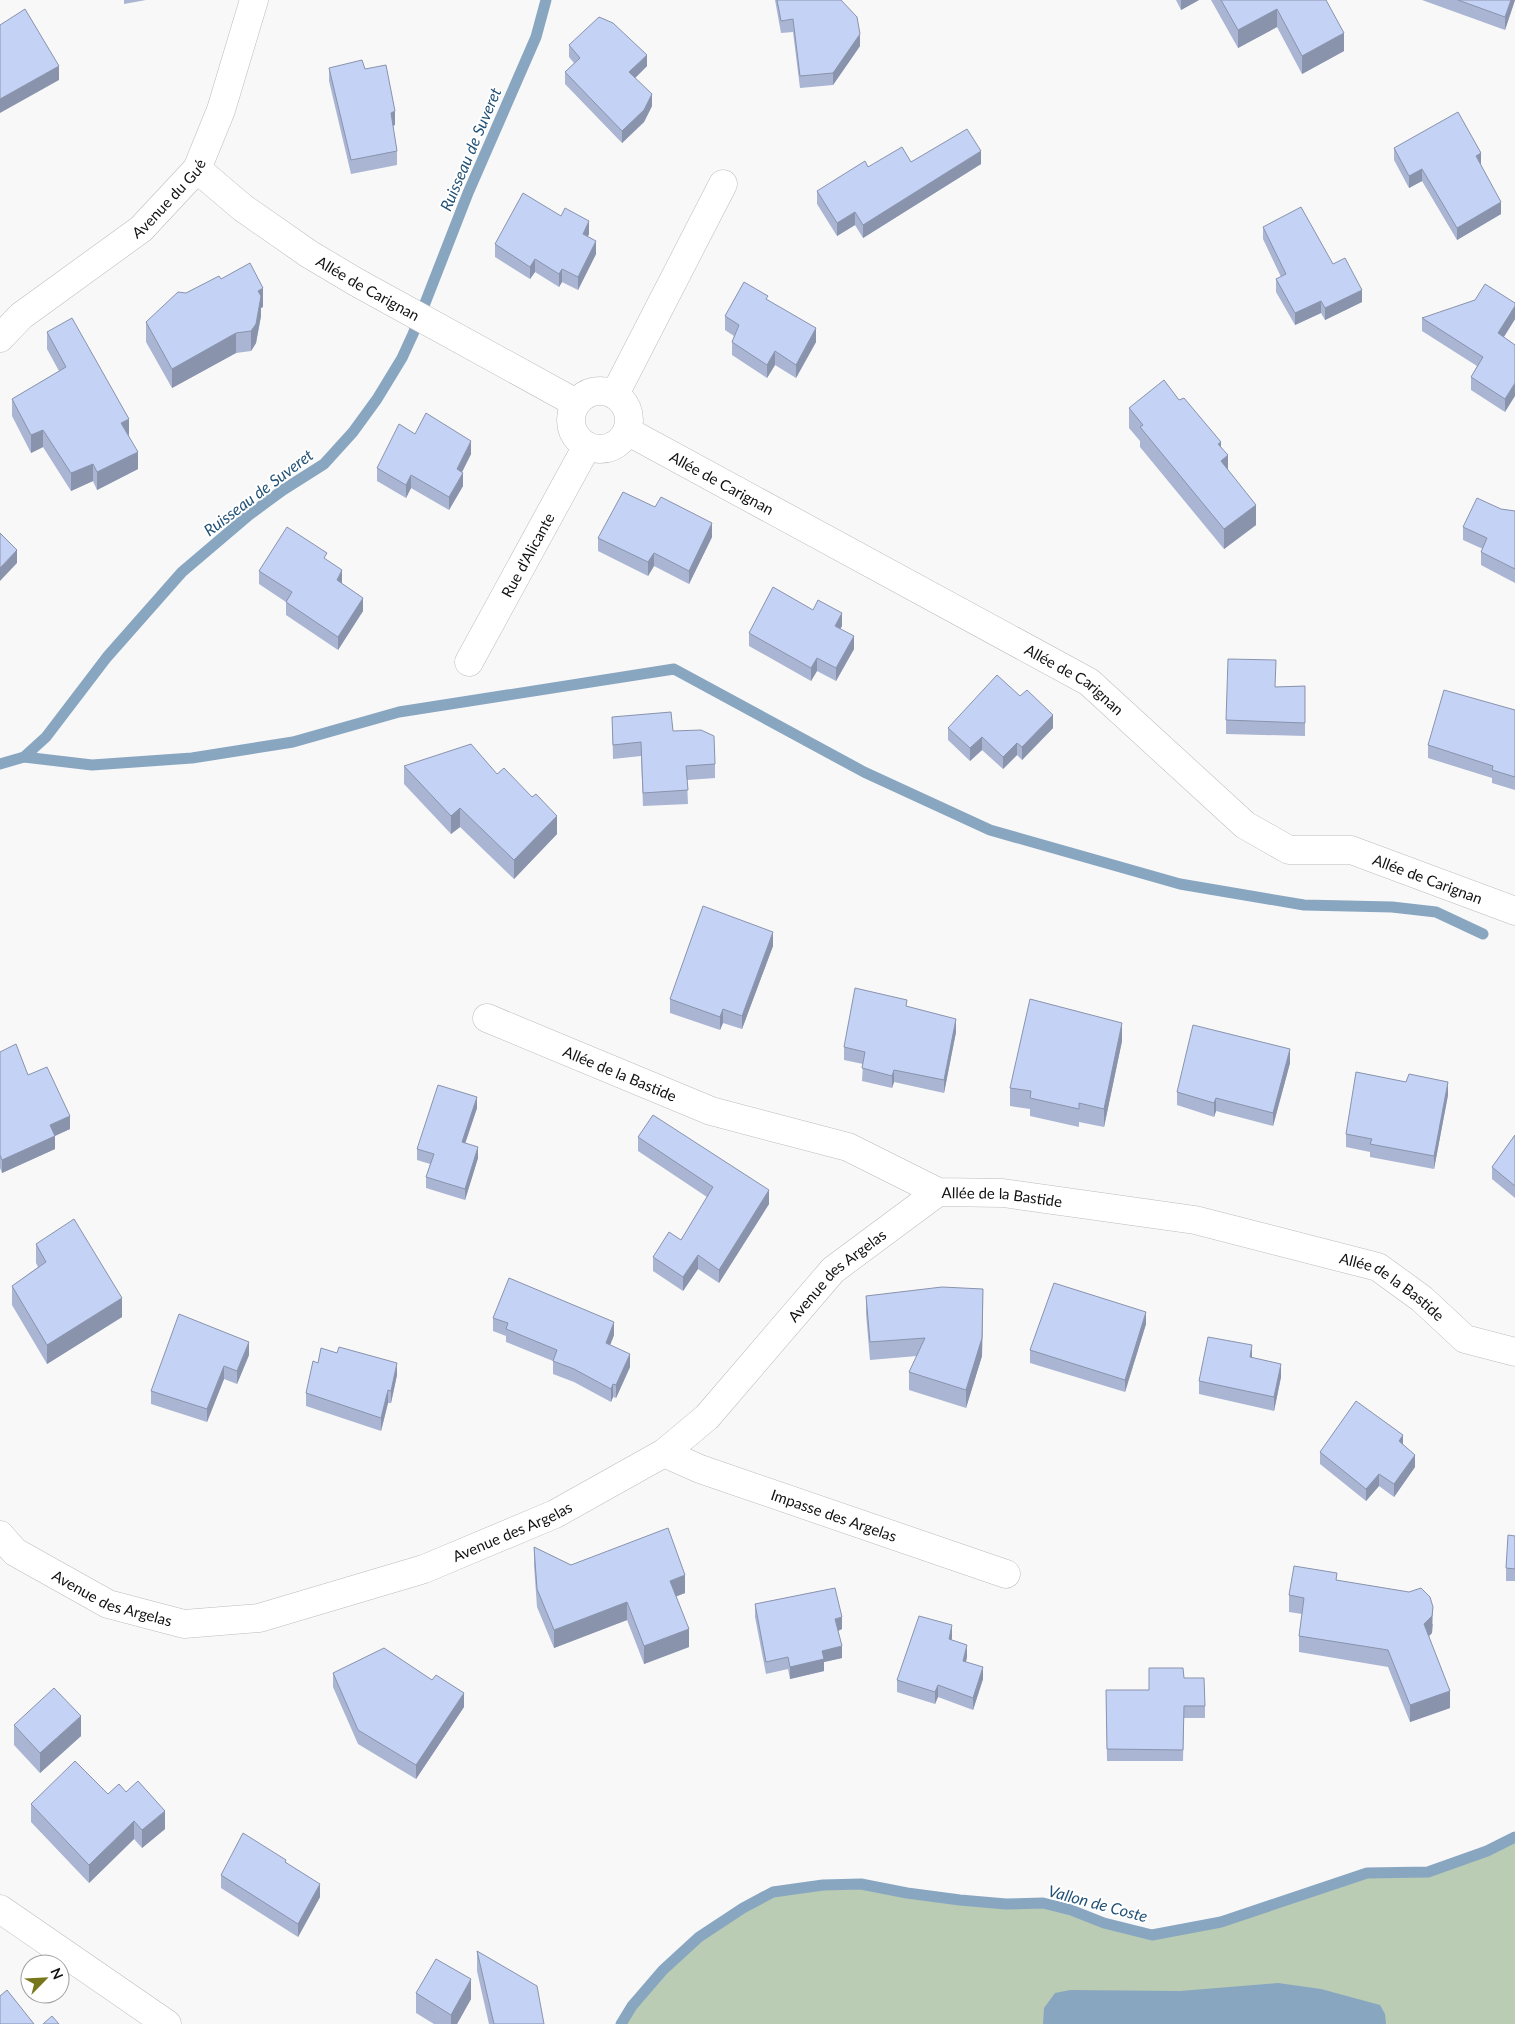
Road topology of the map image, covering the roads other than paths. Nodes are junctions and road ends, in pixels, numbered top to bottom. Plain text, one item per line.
1 (254, 0) edge
2 (197, 169) junction
3 (723, 184) dead end
4 (0, 338) edge
5 (615, 394) junction
6 (576, 403) junction
7 (627, 431) junction
8 (587, 446) junction
9 (469, 662) dead end
10 (1515, 911) edge
11 (487, 1018) dead end
12 (938, 1192) junction
13 (1515, 1352) edge
14 (664, 1453) junction
15 (5, 1547) edge
16 (1006, 1574) dead end
17 (0, 1909) edge
18 (167, 2024) edge

1 - 2 street, Avenue du Gué
2 - 4 street, Avenue du Gué
2 - 6 street, Allée de Carignan
3 - 5 street
5 - 6 street
5 - 7 street
6 - 8 street
7 - 8 street
7 - 10 street, Allée de Carignan
8 - 9 street, Rue d'Alicante
11 - 12 street, Allée de la Bastide
12 - 13 street, Allée de la Bastide
12 - 14 street, Avenue des Argelas
14 - 15 street, Avenue des Argelas
14 - 16 street, Impasse des Argelas
17 - 18 street

